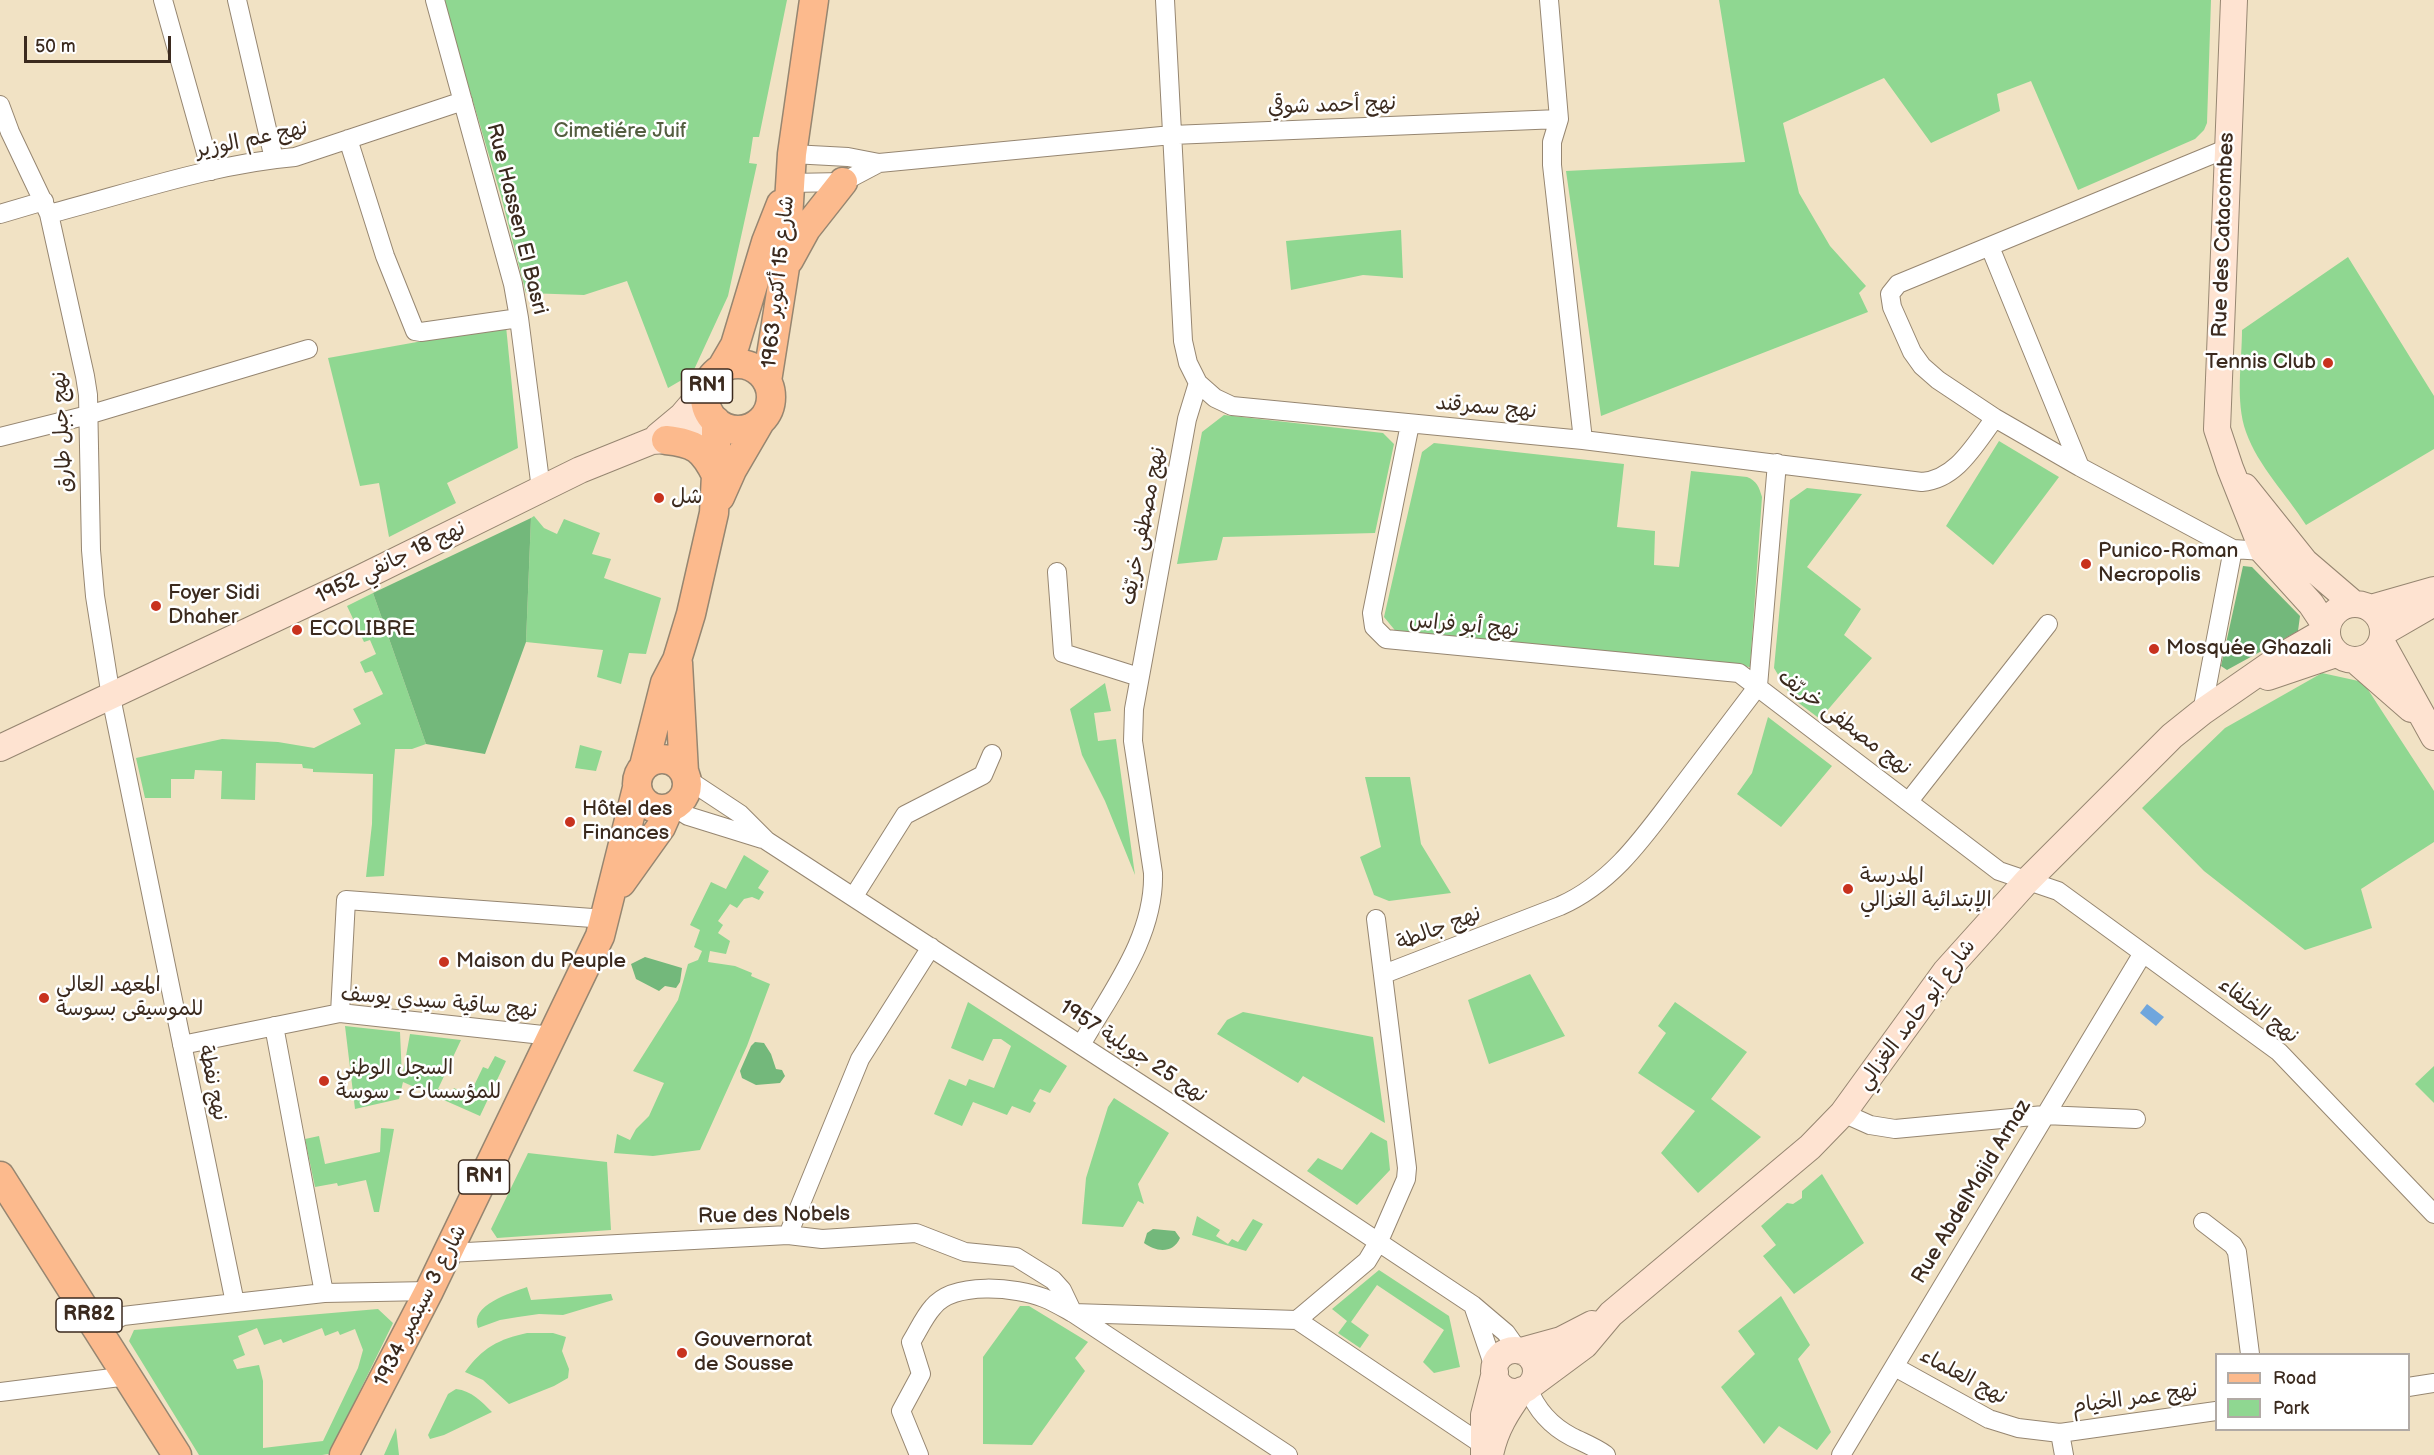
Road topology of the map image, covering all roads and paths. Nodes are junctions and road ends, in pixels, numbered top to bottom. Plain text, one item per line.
1 (162, 0) edge
2 (237, 0) edge
3 (435, 0) edge
4 (814, 0) edge
5 (1165, 0) edge
6 (1549, 0) edge
7 (2234, 0) edge
8 (463, 101) junction
9 (0, 105) edge
10 (1559, 118) junction
11 (1172, 135) junction
12 (348, 139) junction
13 (2228, 148) junction
14 (792, 154) junction
15 (274, 159) junction
16 (879, 163) junction
17 (211, 171) junction
18 (843, 182) junction
19 (790, 183) junction
20 (46, 208) junction
21 (0, 214) edge
22 (1990, 247) junction
23 (785, 267) junction
24 (519, 318) junction
25 (308, 349) dead end
26 (714, 378) junction
27 (767, 381) junction
28 (1198, 383) junction
29 (88, 415) junction
30 (1995, 418) junction
31 (716, 421) junction
32 (760, 422) junction
33 (1410, 424) junction
34 (0, 437) edge
35 (1583, 440) junction
36 (659, 441) junction
37 (1777, 464) junction
38 (2080, 467) junction
39 (2230, 468) junction
40 (716, 475) junction
41 (541, 489) junction
42 (714, 513) junction
43 (2283, 536) junction
44 (2233, 549) junction
45 (2263, 551) junction
46 (1057, 572) dead end
47 (2434, 590) edge
48 (2434, 603) edge
49 (2362, 606) junction
50 (2048, 624) dead end
51 (2383, 637) junction
52 (2336, 643) junction
53 (677, 660) junction
54 (1139, 677) junction
55 (1758, 686) junction
56 (111, 697) junction
57 (2202, 712) junction
58 (2429, 729) edge
59 (0, 748) edge
60 (992, 754) dead end
61 (686, 775) junction
62 (640, 777) junction
63 (1909, 801) junction
64 (671, 808) junction
65 (767, 841) junction
66 (2026, 880) junction
67 (854, 896) junction
68 (608, 909) junction
69 (1376, 919) dead end
70 (931, 947) junction
71 (2143, 953) junction
72 (1384, 974) junction
73 (340, 1013) junction
74 (274, 1026) junction
75 (552, 1036) junction
76 (182, 1045) junction
77 (1081, 1045) junction
78 (1843, 1113) junction
79 (2044, 1115) junction
80 (2136, 1119) dead end
81 (0, 1176) edge
82 (2434, 1214) edge
83 (2203, 1222) dead end
84 (788, 1235) junction
85 (1379, 1241) junction
86 (448, 1253) junction
87 (429, 1291) junction
88 (324, 1293) junction
89 (235, 1303) junction
90 (1473, 1305) junction
91 (1073, 1312) junction
92 (1611, 1314) junction
93 (1297, 1320) junction
94 (98, 1329) junction
95 (1520, 1350) junction
96 (2250, 1353) edge
97 (1895, 1367) junction
98 (1495, 1371) junction
99 (128, 1376) junction
100 (2434, 1383) edge
101 (1527, 1387) junction
102 (2410, 1387) edge
103 (0, 1392) edge
104 (2215, 1411) edge
105 (2061, 1432) junction
106 (1486, 1452) edge
107 (346, 1453) edge
108 (177, 1455) edge
109 (919, 1455) edge
110 (1288, 1455) edge
111 (1606, 1455) edge
112 (1841, 1455) edge
113 (2064, 1455) edge

1 - 17 street
2 - 15 street
3 - 8 street, Rue Hassen El Basri
4 - 14 main road, شارع 15 أكتوبر 1963 / RN1
5 - 11 street
6 - 10 street
7 - 13 main road, Rue des Catacombes
8 - 12 street, نهج عم الوزير
8 - 24 street, Rue Hassen El Basri
9 - 20 street, نهج جبل طارق
10 - 11 street, نهج أحمد شوقي
10 - 35 street
11 - 16 street, نهج أحمد شوقي
11 - 28 street
12 - 15 street, نهج عم الوزير
12 - 24 street
13 - 22 street
13 - 39 main road, Rue des Catacombes
14 - 16 street
14 - 19 main road, شارع 15 أكتوبر 1963 / RN1
15 - 17 street, نهج عم الوزير
16 - 18 street, نهج أحمد شوقي
17 - 20 street, نهج عم الوزير
18 - 19 street, نهج أحمد شوقي
18 - 23 main road
19 - 23 main road, شارع 15 أكتوبر 1963 / RN1
19 - 26 main road, شارع 15 أكتوبر 1963 / RN1
20 - 21 street, نهج عم الوزير
20 - 29 street, نهج جبل طارق
22 - 30 street
22 - 38 street
23 - 27 main road, شارع 15 أكتوبر 1963 / RN1
24 - 41 street, Rue Hassen El Basri
25 - 29 street
26 - 27 main road, RN1
26 - 31 main road, RN1
26 - 36 main road
27 - 32 main road, RN1
28 - 33 street, نهج سمرقند
28 - 54 street, نهج مصطفى خريّف
29 - 34 street
29 - 56 street, نهج جبل طارق
30 - 37 street, نهج سمرقند
30 - 38 street
31 - 32 main road, RN1
31 - 36 main road
31 - 40 main road, RN1
32 - 42 main road, RN1
33 - 35 street, نهج سمرقند
33 - 55 street, نهج أبو فراس
35 - 37 street, نهج سمرقند
36 - 40 main road
36 - 41 main road, نهج 18 جانفي 1952
37 - 55 street, نهج مصطفى خريّف
38 - 44 street
39 - 43 main road
39 - 45 main road, Rue des Catacombes
40 - 42 main road, RN1
41 - 56 main road, نهج 18 جانفي 1952
42 - 53 main road, RN1
43 - 45 street
43 - 49 main road
44 - 45 street
44 - 57 street
45 - 52 main road
46 - 54 street
47 - 49 main road
48 - 51 main road
49 - 51 main road
49 - 52 main road
50 - 63 street
51 - 52 main road
51 - 58 main road
52 - 57 main road, شارع أبو حامد الغزالي
52 - 58 main road
53 - 61 main road, RN1
53 - 62 main road, RN1
54 - 77 street, نهج مصطفى خريّف
55 - 63 street, نهج مصطفى خريّف
55 - 72 street, نهج جالطة
56 - 59 main road, نهج 18 جانفي 1952
56 - 76 street, نهج نفطة
57 - 66 main road, شارع أبو حامد الغزالي
60 - 67 street
61 - 62 main road
61 - 64 main road, RN1
61 - 65 street, نهج 25 جويلية 1957
62 - 64 main road
62 - 68 main road, شارع 3 سبتمبر 1934 / RN1
63 - 66 street, نهج مصطفى خريّف
64 - 65 street, نهج 25 جويلية 1957
64 - 68 main road, شارع 3 سبتمبر 1934 / RN1
65 - 67 street, نهج 25 جويلية 1957
66 - 71 street, نهج الخلفاء
66 - 78 main road, شارع أبو حامد الغزالي
67 - 70 street, نهج 25 جويلية 1957
68 - 73 street
68 - 75 main road, شارع 3 سبتمبر 1934 / RN1
69 - 72 street
70 - 77 street, نهج 25 جويلية 1957
70 - 84 street
71 - 79 street, Rue AbdelMajid Arnaz
71 - 82 street, نهج الخلفاء
72 - 85 street, نهج جالطة
73 - 74 street, نهج ساقية سيدي يوسف
73 - 75 street, نهج ساقية سيدي يوسف
74 - 76 street, نهج ساقية سيدي يوسف
74 - 88 street
75 - 86 main road, شارع 3 سبتمبر 1934 / RN1
76 - 89 street, نهج نفطة
77 - 85 street, نهج 25 جويلية 1957
78 - 79 street
78 - 92 main road, شارع أبو حامد الغزالي
79 - 80 street
79 - 97 street, Rue AbdelMajid Arnaz
81 - 94 main road, RR82
83 - 96 street
84 - 86 street, Rue des Nobels
84 - 91 street, Rue des Nobels
85 - 90 street, نهج 25 جويلية 1957
85 - 93 street, نهج جالطة
86 - 87 main road, شارع 3 سبتمبر 1934 / RN1
87 - 88 street
87 - 107 main road, شارع 3 سبتمبر 1934 / RN1
88 - 89 street
89 - 94 street
90 - 95 street, نهج 25 جويلية 1957
90 - 98 street
91 - 93 street
91 - 109 street
91 - 110 street
92 - 95 main road, شارع أبو حامد الغزالي
92 - 101 main road, شارع أبو حامد الغزالي
93 - 106 street
94 - 99 main road, RR82
95 - 98 main road
95 - 101 main road
97 - 105 street, نهج العلماء
97 - 112 street, Rue AbdelMajid Arnaz
98 - 101 main road
98 - 106 main road
99 - 103 street
99 - 108 main road, RR82
100 - 102 street
101 - 106 main road, شارع أبو حامد الغزالي
101 - 111 street
104 - 105 street, نهج عمر الخيام
105 - 113 street

